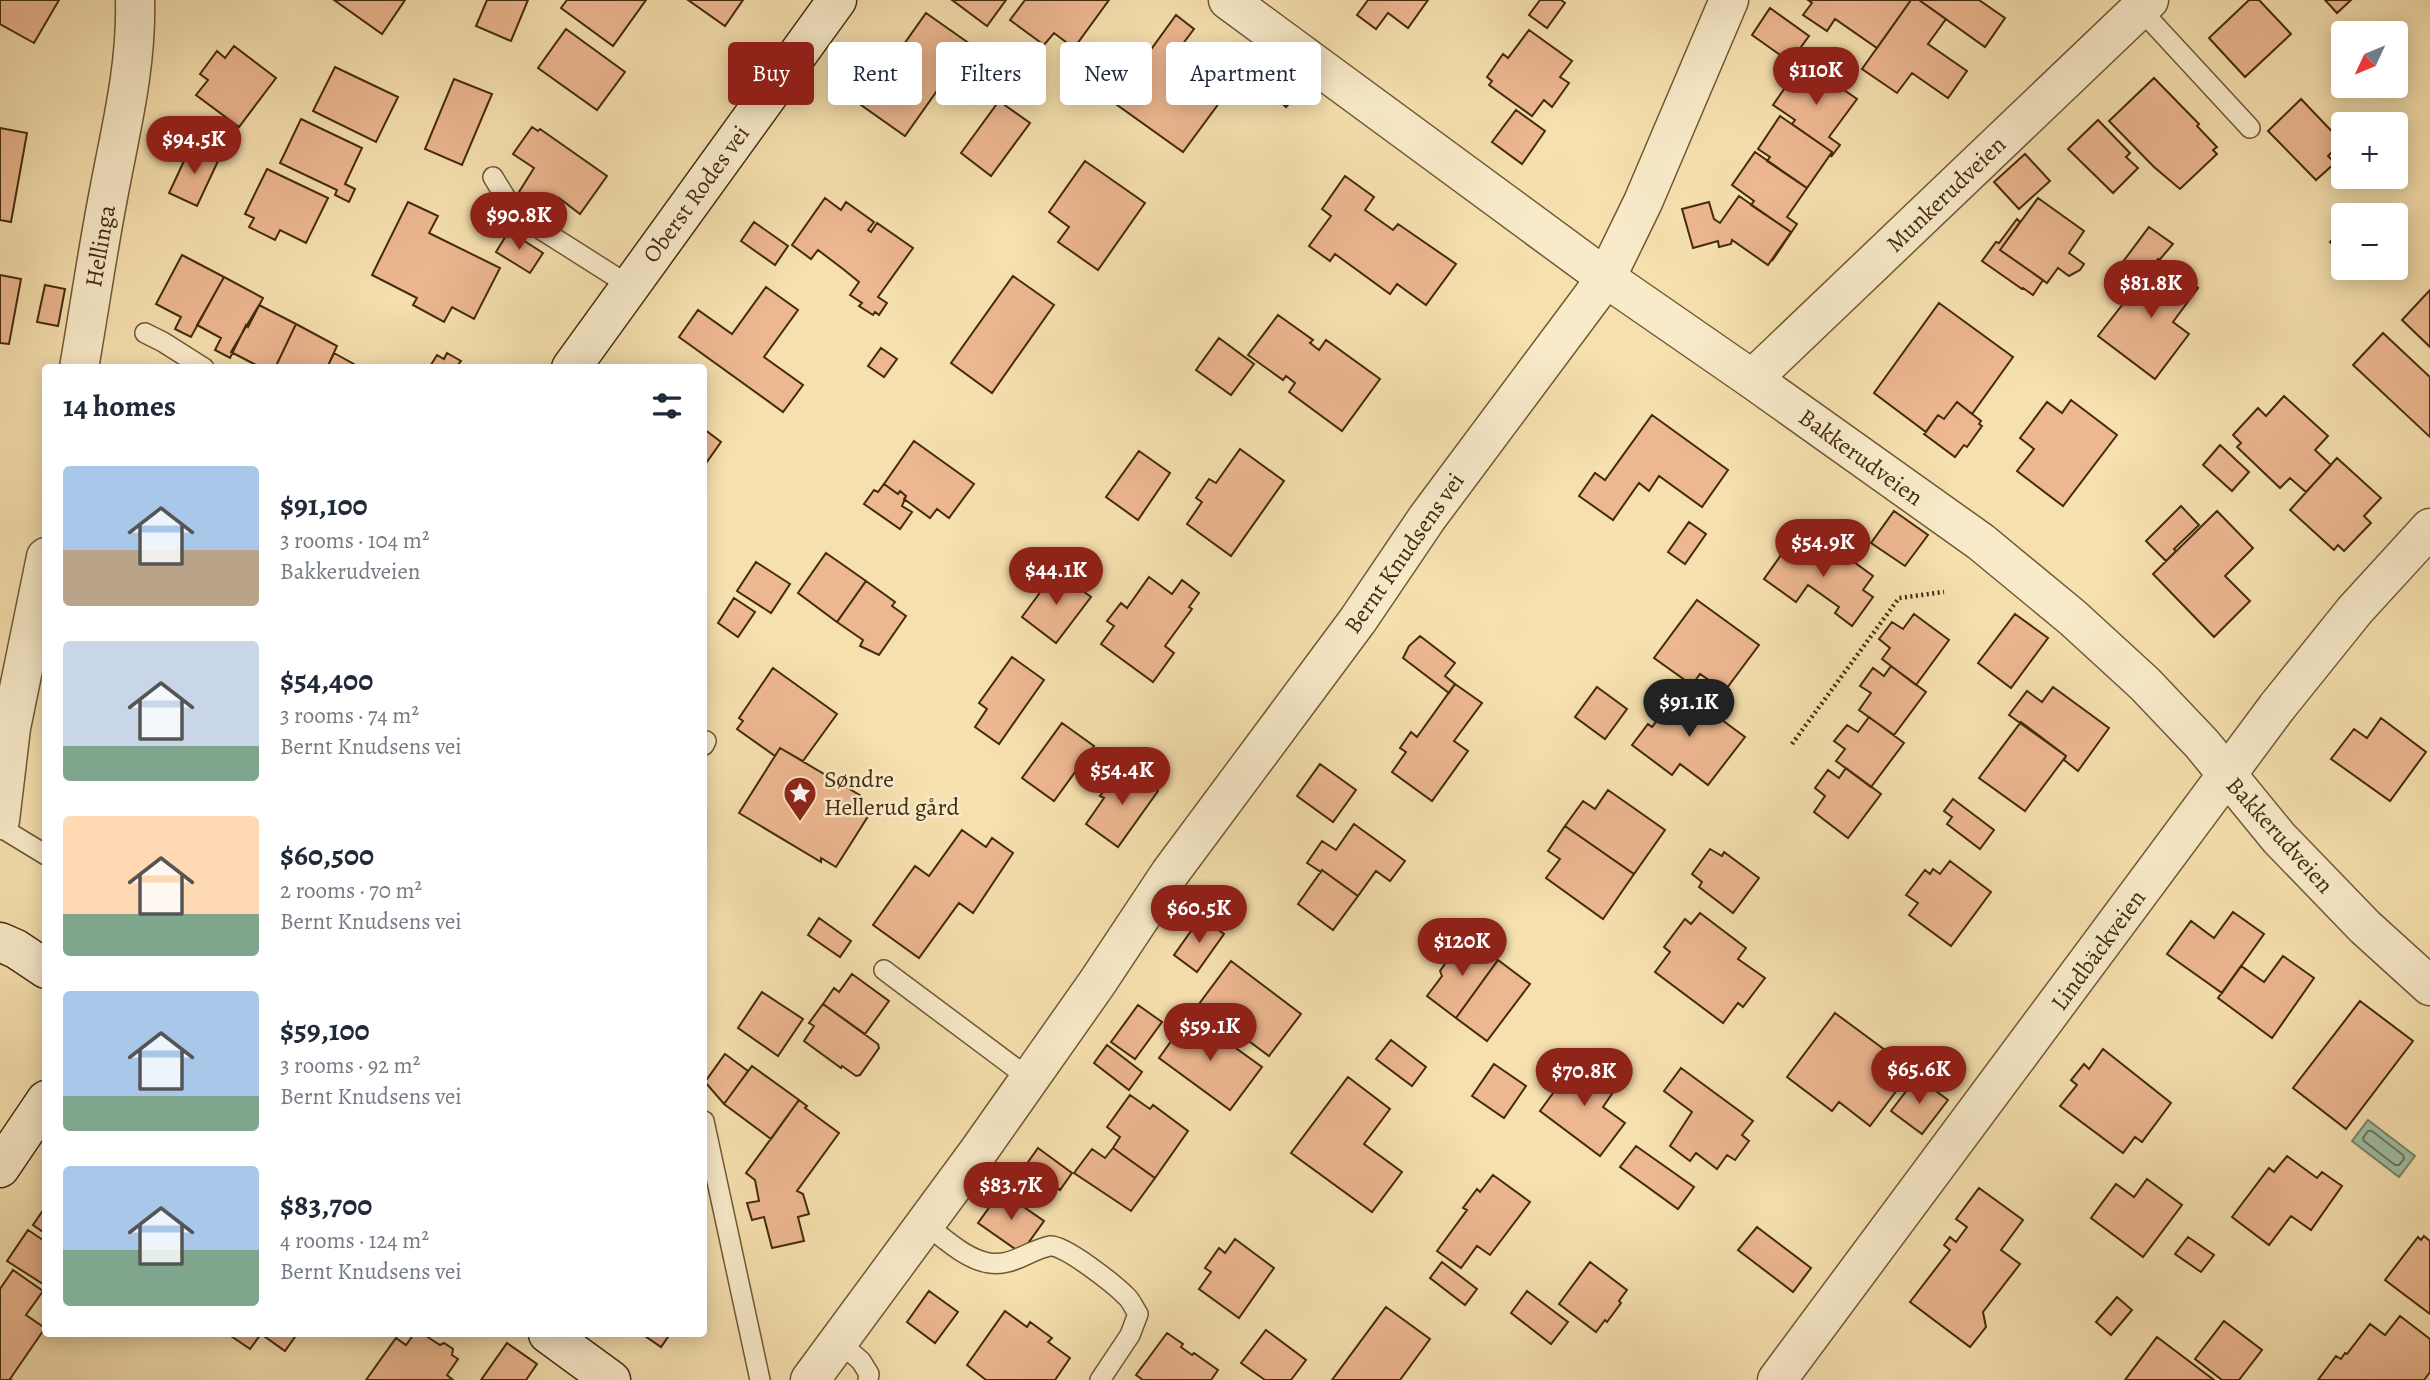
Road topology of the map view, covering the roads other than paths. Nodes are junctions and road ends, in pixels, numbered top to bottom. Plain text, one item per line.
1 (135, 0) edge
2 (836, 0) edge
3 (1228, 0) edge
4 (1728, 0) edge
5 (2144, 4) edge
6 (2250, 128) dead end
7 (494, 177) dead end
8 (1606, 278) junction
9 (630, 286) junction
10 (145, 333) dead end
11 (80, 364) edge
12 (198, 364) edge
13 (581, 364) edge
14 (1752, 379) junction
15 (2430, 528) edge
16 (42, 574) edge
17 (5, 727) edge
18 (2227, 777) junction
19 (0, 820) edge
20 (0, 827) edge
21 (42, 853) edge
22 (0, 942) edge
23 (42, 966) edge
24 (884, 970) dead end
25 (2430, 986) edge
26 (1030, 1079) junction
27 (42, 1106) edge
28 (707, 1135) edge
29 (0, 1168) edge
30 (925, 1224) junction
31 (552, 1337) edge
32 (838, 1341) junction
33 (611, 1380) edge
34 (760, 1380) edge
35 (810, 1380) edge
36 (868, 1380) edge
37 (1100, 1380) edge
38 (1777, 1380) edge

1 - 11 street, Hellinga
2 - 9 street, Oberst Rodes vei
3 - 8 street, Bakkerudveien
4 - 8 street, Bernt Knudsens vei
5 - 6 lane, Munkerudveien
5 - 14 street, Munkerudveien
7 - 9 lane, Oberst Rodes vei
8 - 14 street, Bakkerudveien
8 - 26 street, Bernt Knudsens vei
9 - 13 street, Oberst Rodes vei
10 - 12 lane
14 - 18 street, Bakkerudveien
15 - 18 street, Lindbäckveien
16 - 17 street
17 - 19 street
18 - 25 street, Bakkerudveien
18 - 38 street, Lindbäckveien
20 - 21 lane
22 - 23 street
24 - 26 lane
26 - 30 street, Bernt Knudsens vei
27 - 29 street
28 - 34 lane
30 - 32 street, Bernt Knudsens vei
30 - 37 lane
31 - 33 street
32 - 35 street, Bernt Knudsens vei
32 - 36 lane

